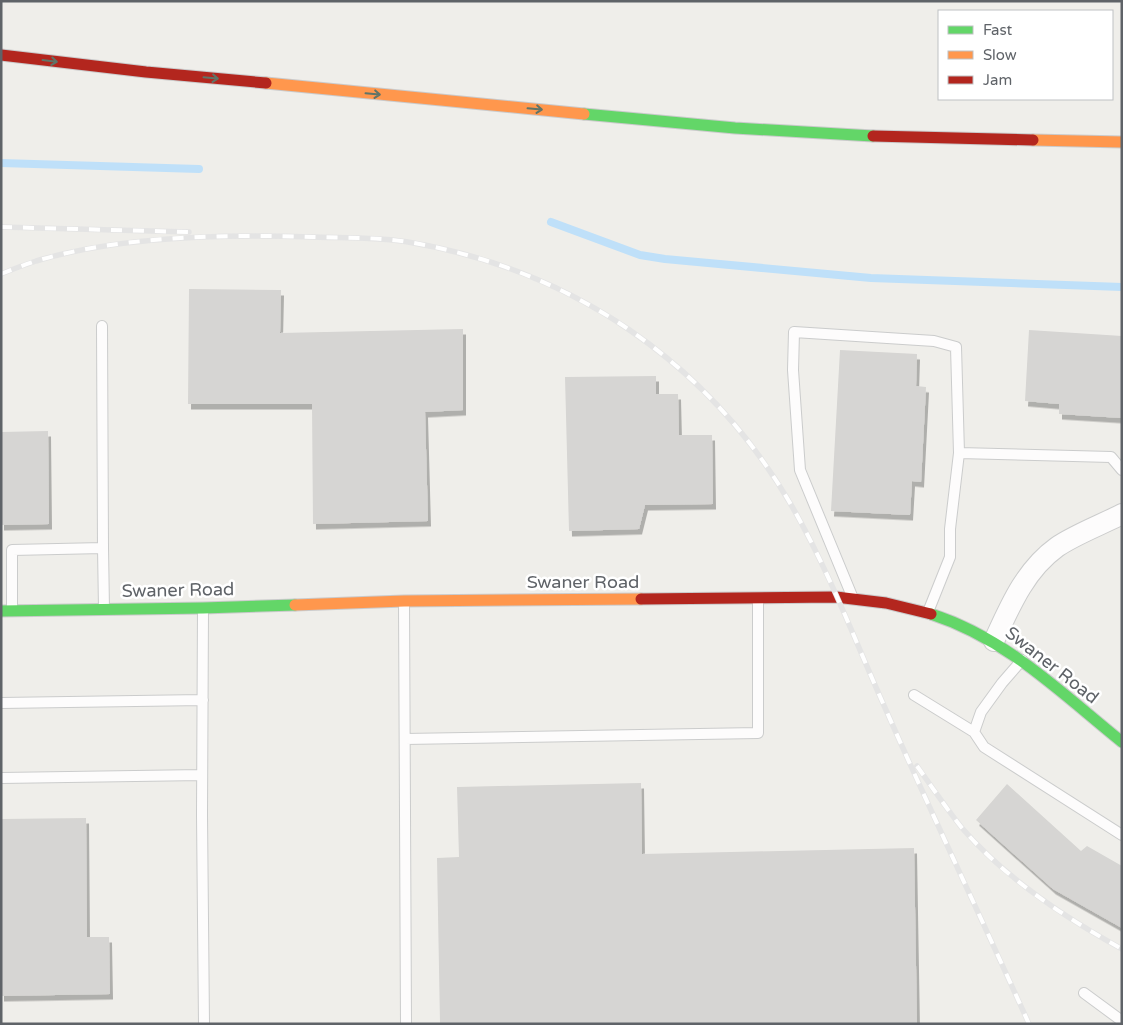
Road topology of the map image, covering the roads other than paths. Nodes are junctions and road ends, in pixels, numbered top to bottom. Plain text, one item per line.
1 (1, 55) edge
2 (1122, 142) edge
3 (102, 326) dead end
4 (959, 453) junction
5 (1122, 470) edge
6 (1122, 514) edge
7 (103, 548) junction
8 (758, 598) junction
9 (853, 598) junction
10 (404, 601) junction
11 (203, 608) junction
12 (104, 609) junction
13 (7, 611) edge
14 (928, 612) junction
15 (994, 641) junction
16 (1022, 660) junction
17 (914, 695) dead end
18 (203, 700) junction
19 (1, 704) edge
20 (974, 732) junction
21 (405, 739) junction
22 (1122, 742) edge
23 (202, 775) junction
24 (1, 778) edge
25 (1122, 835) edge
26 (1084, 993) dead end
27 (1122, 1021) edge
28 (204, 1024) edge
29 (406, 1024) edge

1 -> 2 main road
3 - 7 lane
4 - 5 lane
4 - 9 lane
4 - 14 lane
6 - 15 street
7 - 12 lane
7 - 13 lane
8 - 9 main road, Swaner Road
8 - 10 main road, Swaner Road
8 - 21 lane
9 - 14 main road, Swaner Road
10 - 11 main road, Swaner Road
10 - 21 lane
11 - 12 main road, Swaner Road
11 - 18 lane
12 - 13 main road, Swaner Road
14 - 15 main road, Swaner Road
15 - 16 main road, Swaner Road
16 - 20 lane
16 - 22 main road, Swaner Road
17 - 20 lane
18 - 19 lane
18 - 23 lane
20 - 25 lane
21 - 29 lane
23 - 24 lane
23 - 28 lane
26 - 27 lane

